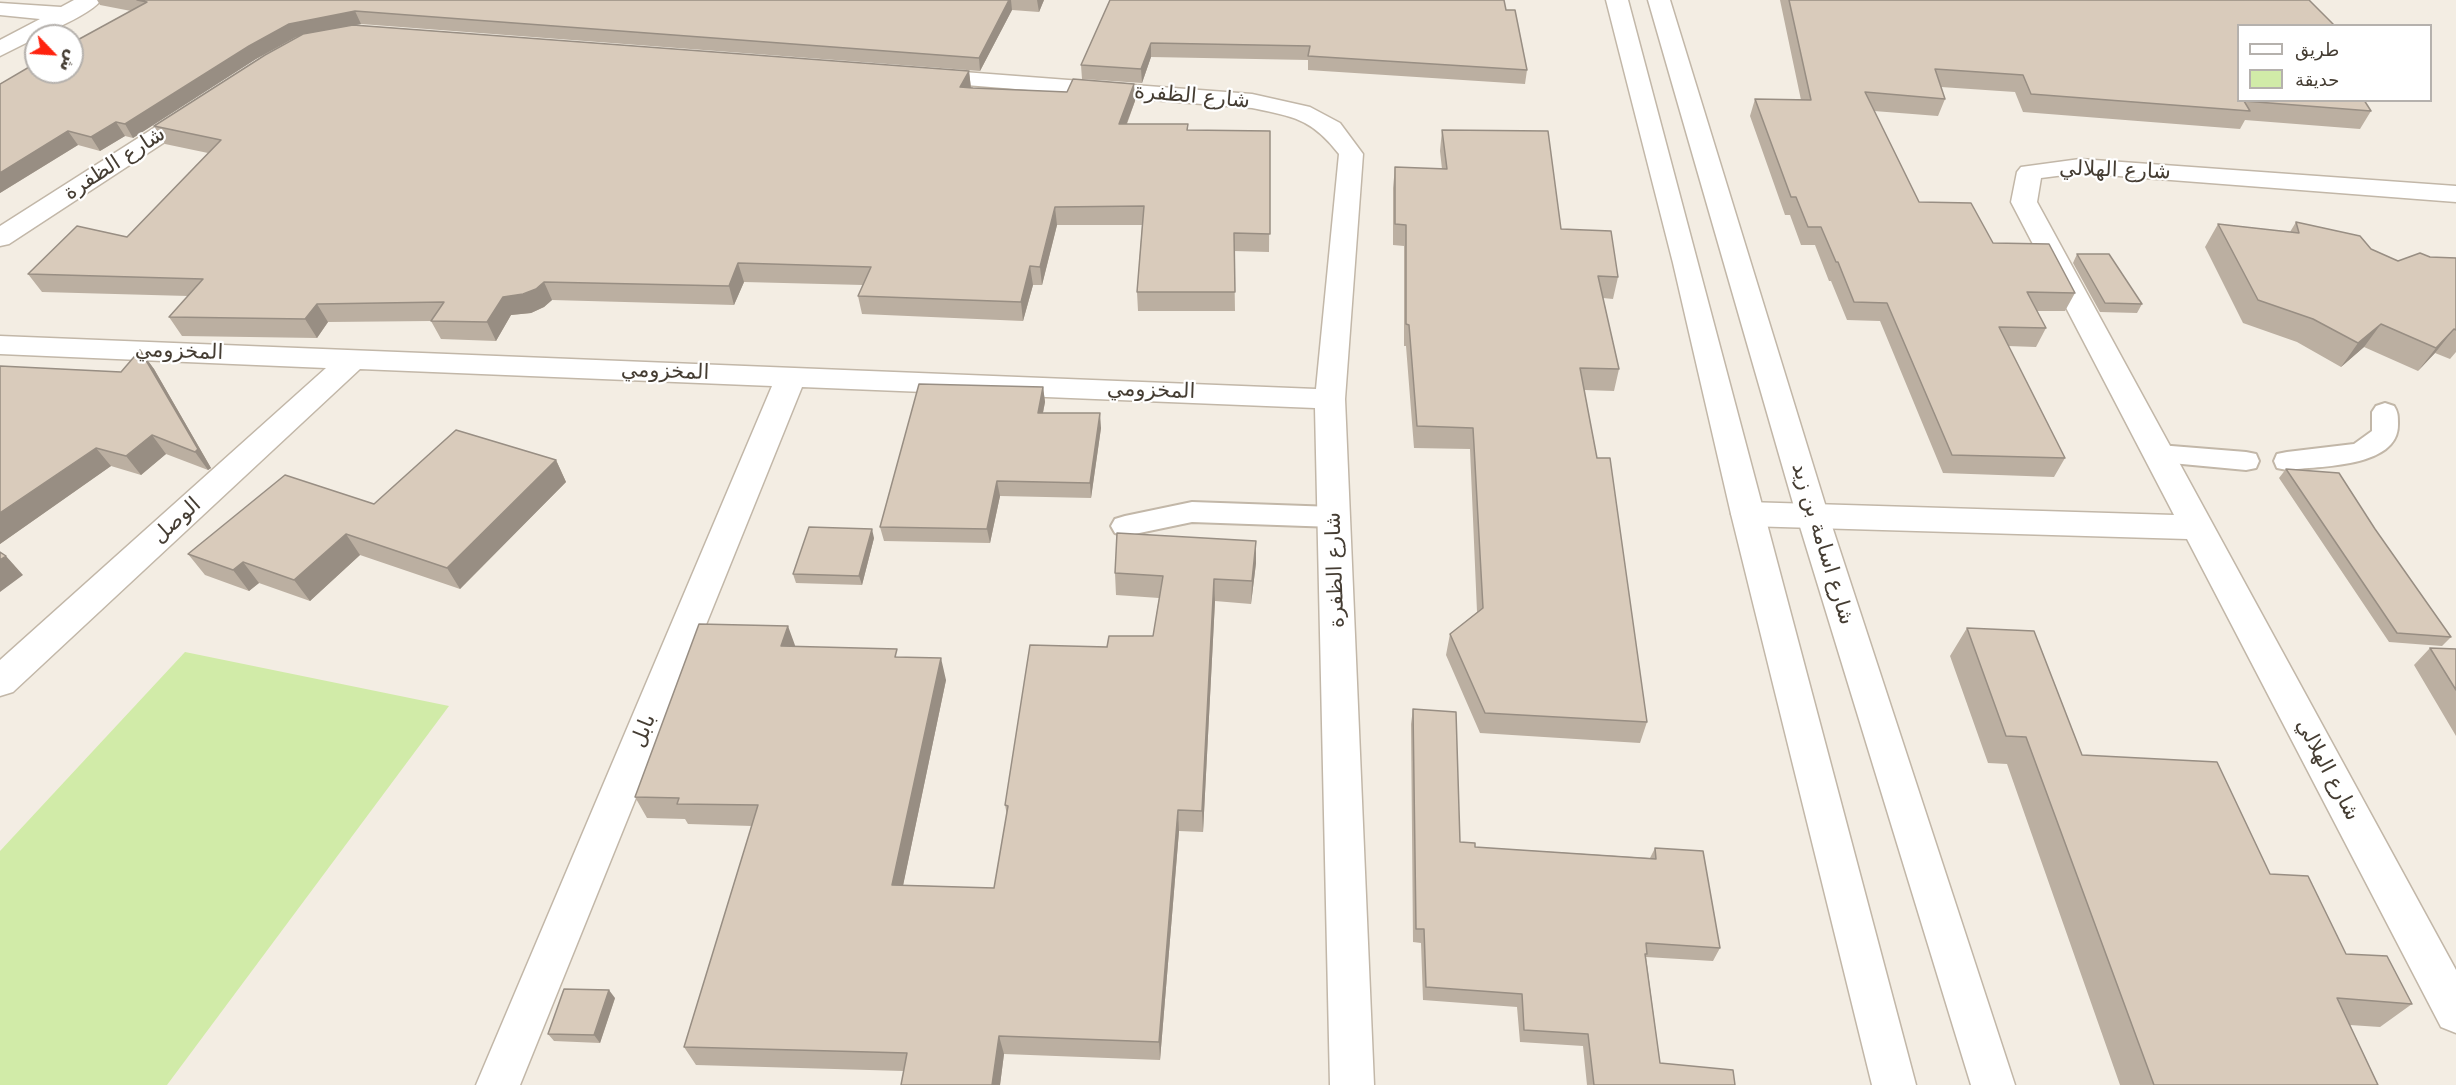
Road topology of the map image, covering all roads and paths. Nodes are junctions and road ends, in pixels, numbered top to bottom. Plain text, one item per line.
1 (90, 0) edge
2 (1617, 0) edge
3 (1659, 0) edge
4 (0, 9) edge
5 (65, 14) junction
6 (0, 49) edge
7 (908, 75) edge
8 (216, 98) edge
9 (2456, 194) edge
10 (0, 238) edge
11 (0, 345) edge
12 (353, 359) junction
13 (791, 377) junction
14 (1330, 399) junction
15 (2385, 412) dead end
16 (2159, 454) junction
17 (2246, 461) dead end
18 (2287, 461) dead end
19 (1747, 514) junction
20 (1334, 517) junction
21 (1813, 517) junction
22 (1125, 526) dead end
23 (2198, 528) junction
24 (0, 682) edge
25 (2450, 989) edge
26 (498, 1085) edge
27 (1352, 1085) edge
28 (1894, 1085) edge
29 (1993, 1085) edge

1 - 5 street
2 - 19 street
3 - 21 street, شارع اسامة بن زيد
4 - 5 street
5 - 6 street
7 - 14 street, شارع الظفرة
8 - 10 street, شارع الظفرة
9 - 16 street, شارع الهلالي
11 - 12 street, المخزومي
12 - 13 street, المخزومي
12 - 24 street, الوصل
13 - 14 street, المخزومي
13 - 26 street, بابل
14 - 20 street, شارع الظفرة
15 - 18 lane
16 - 17 lane
16 - 23 street, شارع الهلالي
19 - 21 street
19 - 28 street
20 - 22 lane
20 - 27 street, شارع الظفرة
21 - 23 street
21 - 29 street, شارع اسامة بن زيد
23 - 25 street, شارع الهلالي

